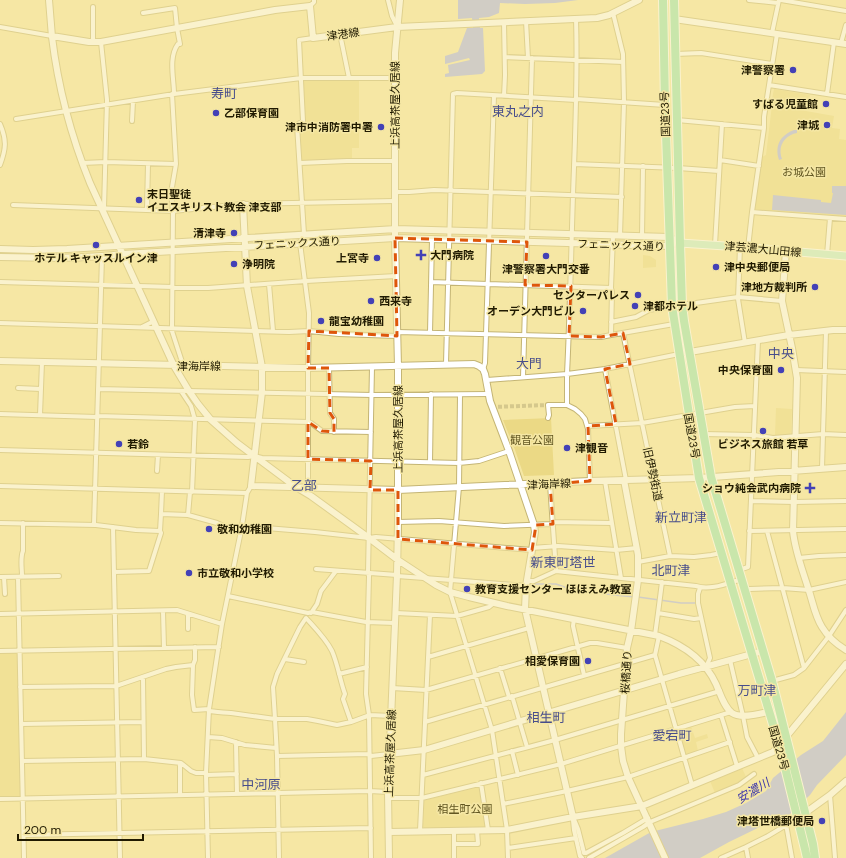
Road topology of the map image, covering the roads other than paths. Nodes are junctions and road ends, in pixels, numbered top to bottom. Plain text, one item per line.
1 (49, 0) edge
2 (314, 0) edge
3 (388, 0) edge
4 (400, 0) edge
5 (639, 0) edge
6 (663, 0) edge
7 (674, 0) edge
8 (749, 0) edge
9 (779, 1) edge
10 (310, 6) junction
11 (93, 7) dead end
12 (846, 11) edge
13 (143, 13) dead end
14 (613, 13) junction
15 (576, 19) junction
16 (674, 19) junction
17 (526, 21) junction
18 (504, 22) junction
19 (846, 24) edge
20 (0, 27) edge
21 (397, 27) junction
22 (177, 28) junction
23 (340, 34) junction
24 (774, 34) junction
25 (52, 36) junction
26 (314, 38) junction
27 (93, 42) junction
28 (101, 42) junction
29 (834, 42) junction
30 (844, 44) edge
31 (675, 54) junction
32 (505, 57) junction
33 (530, 58) junction
34 (577, 59) junction
35 (623, 62) junction
36 (772, 64) junction
37 (301, 78) junction
38 (349, 78) junction
39 (395, 78) junction
40 (769, 85) junction
41 (173, 94) junction
42 (827, 94) junction
43 (494, 96) junction
44 (504, 96) junction
45 (530, 97) junction
46 (846, 97) edge
47 (576, 99) junction
48 (133, 101) junction
49 (624, 102) junction
50 (106, 105) junction
51 (665, 105) junction
52 (66, 112) junction
53 (16, 119) dead end
54 (677, 120) junction
55 (132, 121) dead end
56 (0, 124) edge
57 (722, 124) junction
58 (764, 128) junction
59 (720, 160) junction
60 (395, 162) junction
61 (82, 163) junction
62 (105, 163) junction
63 (300, 163) junction
64 (148, 164) junction
65 (176, 164) junction
66 (574, 164) junction
67 (0, 165) edge
68 (622, 165) junction
69 (643, 166) junction
70 (759, 166) junction
71 (667, 167) junction
72 (678, 168) junction
73 (719, 171) junction
74 (451, 191) junction
75 (395, 192) junction
76 (490, 192) junction
77 (528, 194) junction
78 (573, 195) junction
79 (622, 196) junction
80 (395, 201) junction
81 (302, 202) junction
82 (243, 204) junction
83 (12, 205) dead end
84 (103, 208) junction
85 (147, 209) junction
86 (173, 211) junction
87 (752, 212) junction
88 (830, 218) junction
89 (846, 219) edge
90 (396, 229) junction
91 (450, 231) junction
92 (489, 232) junction
93 (527, 233) junction
94 (304, 234) junction
95 (572, 234) junction
96 (613, 236) junction
97 (620, 236) junction
98 (642, 237) junction
99 (669, 237) junction
100 (245, 238) junction
101 (395, 238) junction
102 (432, 239) junction
103 (450, 239) junction
104 (489, 240) junction
105 (173, 242) junction
106 (527, 242) junction
107 (300, 243) junction
108 (572, 243) junction
109 (680, 243) junction
110 (119, 245) junction
111 (613, 245) junction
112 (714, 245) junction
113 (669, 246) junction
114 (245, 247) junction
115 (740, 247) junction
116 (748, 248) junction
117 (0, 249) edge
118 (173, 251) junction
119 (786, 251) junction
120 (123, 254) junction
121 (827, 255) junction
122 (846, 256) edge
123 (102, 257) junction
124 (0, 258) edge
125 (396, 276) junction
126 (306, 281) junction
127 (0, 282) edge
128 (431, 282) junction
129 (449, 282) junction
130 (269, 284) junction
131 (488, 284) junction
132 (101, 285) junction
133 (525, 285) junction
134 (138, 286) junction
135 (247, 286) junction
136 (571, 286) junction
137 (173, 287) junction
138 (611, 288) junction
139 (738, 297) junction
140 (782, 301) junction
141 (682, 305) junction
142 (672, 306) junction
143 (611, 322) junction
144 (0, 323) edge
145 (156, 324) junction
146 (674, 324) junction
147 (100, 326) junction
148 (171, 328) junction
149 (255, 330) junction
150 (846, 330) edge
151 (272, 331) junction
152 (309, 331) junction
153 (826, 331) junction
154 (430, 333) junction
155 (623, 333) junction
156 (397, 334) junction
157 (447, 334) junction
158 (486, 335) junction
159 (610, 335) junction
160 (789, 335) junction
161 (524, 336) junction
162 (569, 336) junction
163 (758, 341) junction
164 (745, 343) junction
165 (690, 352) junction
166 (680, 354) junction
167 (0, 361) edge
168 (42, 362) junction
169 (99, 363) junction
170 (446, 364) junction
171 (630, 364) junction
172 (183, 365) junction
173 (174, 366) junction
174 (398, 366) junction
175 (262, 367) junction
176 (372, 367) junction
177 (308, 368) junction
178 (329, 368) junction
179 (483, 369) junction
180 (605, 369) junction
181 (796, 370) junction
182 (825, 371) junction
183 (846, 372) edge
184 (567, 374) junction
185 (523, 377) junction
186 (487, 380) junction
187 (18, 388) dead end
188 (41, 389) junction
189 (98, 389) junction
190 (181, 391) junction
191 (189, 391) junction
192 (262, 392) junction
193 (308, 393) junction
194 (329, 393) junction
195 (397, 394) junction
196 (430, 394) junction
197 (488, 394) junction
198 (372, 395) junction
199 (460, 395) junction
200 (567, 403) junction
201 (755, 406) junction
202 (700, 413) junction
203 (0, 414) edge
204 (40, 415) junction
205 (689, 415) junction
206 (97, 417) junction
207 (548, 418) dead end
208 (195, 420) junction
209 (212, 420) junction
210 (259, 421) junction
211 (308, 422) junction
212 (642, 423) junction
213 (616, 424) junction
214 (588, 426) junction
215 (334, 432) junction
216 (371, 432) junction
217 (703, 434) junction
218 (823, 434) junction
219 (846, 435) edge
220 (754, 436) junction
221 (796, 436) junction
222 (0, 450) edge
223 (510, 451) junction
224 (96, 453) junction
225 (158, 454) junction
226 (193, 456) junction
227 (254, 456) junction
228 (308, 459) junction
229 (370, 461) junction
230 (397, 461) junction
231 (430, 462) junction
232 (459, 463) junction
233 (846, 467) edge
234 (822, 468) junction
235 (157, 471) dead end
236 (795, 471) junction
237 (752, 474) junction
238 (711, 477) junction
239 (699, 478) junction
240 (654, 479) junction
241 (625, 480) junction
242 (590, 481) junction
243 (605, 481) junction
244 (550, 484) junction
245 (521, 485) junction
246 (0, 486) edge
247 (250, 486) junction
248 (296, 487) junction
249 (308, 487) junction
250 (459, 487) junction
251 (96, 489) junction
252 (370, 490) junction
253 (398, 490) junction
254 (162, 491) junction
255 (191, 492) junction
256 (247, 494) junction
257 (751, 501) junction
258 (846, 501) edge
259 (794, 502) junction
260 (161, 514) junction
261 (188, 515) junction
262 (398, 522) junction
263 (0, 523) edge
264 (23, 523) junction
265 (456, 523) junction
266 (553, 523) junction
267 (612, 523) junction
268 (94, 525) junction
269 (534, 525) junction
270 (242, 526) junction
271 (113, 527) junction
272 (846, 529) edge
273 (160, 531) junction
274 (750, 531) junction
275 (767, 531) junction
276 (793, 531) junction
277 (240, 533) junction
278 (369, 538) junction
279 (398, 539) junction
280 (454, 544) junction
281 (554, 546) junction
282 (637, 548) junction
283 (532, 549) junction
284 (616, 550) junction
285 (722, 553) junction
286 (846, 555) edge
287 (670, 556) junction
288 (799, 558) junction
289 (398, 560) junction
290 (638, 562) junction
291 (316, 569) dead end
292 (739, 570) junction
293 (336, 571) junction
294 (556, 571) junction
295 (114, 572) junction
296 (368, 573) junction
297 (59, 576) dead end
298 (397, 576) junction
299 (2, 577) edge
300 (20, 577) junction
301 (423, 577) junction
302 (451, 578) junction
303 (621, 578) junction
304 (742, 579) junction
305 (638, 580) junction
306 (662, 582) junction
307 (730, 582) junction
308 (846, 582) edge
309 (526, 584) junction
310 (700, 588) junction
311 (744, 588) junction
312 (783, 588) junction
313 (809, 590) junction
314 (450, 592) junction
315 (5, 594) dead end
316 (228, 596) junction
317 (494, 603) junction
318 (525, 609) junction
319 (846, 610) edge
320 (163, 611) junction
321 (115, 612) junction
322 (312, 612) junction
323 (658, 613) junction
324 (0, 614) edge
325 (19, 614) junction
326 (188, 614) junction
327 (396, 614) junction
328 (430, 616) junction
329 (457, 616) junction
330 (306, 618) junction
331 (701, 618) junction
332 (574, 619) junction
333 (367, 622) junction
334 (395, 623) junction
335 (222, 624) junction
336 (529, 628) junction
337 (188, 629) dead end
338 (631, 631) junction
339 (657, 636) junction
340 (829, 636) junction
341 (466, 646) junction
342 (577, 646) junction
343 (195, 647) junction
344 (219, 647) junction
345 (164, 648) junction
346 (627, 648) junction
347 (115, 649) junction
348 (846, 650) edge
349 (0, 651) edge
350 (20, 651) junction
351 (763, 651) junction
352 (752, 654) junction
353 (655, 655) junction
354 (428, 657) junction
355 (537, 658) junction
356 (285, 659) junction
357 (730, 660) junction
358 (304, 662) dead end
359 (626, 663) junction
360 (846, 664) edge
361 (193, 665) junction
362 (366, 667) junction
363 (706, 667) junction
364 (500, 668) junction
365 (804, 668) junction
366 (339, 674) junction
367 (584, 675) junction
368 (475, 676) junction
369 (142, 677) junction
370 (662, 680) junction
371 (772, 681) junction
372 (116, 686) junction
373 (20, 687) junction
374 (543, 687) junction
375 (392, 688) junction
376 (426, 690) junction
377 (624, 691) junction
378 (720, 691) junction
379 (511, 697) junction
380 (484, 704) junction
381 (669, 706) junction
382 (209, 710) junction
383 (731, 712) junction
384 (768, 712) junction
385 (549, 713) junction
386 (721, 715) junction
387 (369, 716) junction
388 (391, 716) junction
389 (743, 716) junction
390 (276, 719) junction
391 (622, 720) junction
392 (117, 722) junction
393 (144, 722) junction
394 (351, 722) junction
395 (425, 722) junction
396 (520, 722) junction
397 (21, 724) junction
398 (676, 729) junction
399 (492, 730) junction
400 (208, 737) junction
401 (787, 739) junction
402 (555, 740) junction
403 (236, 742) junction
404 (730, 742) junction
405 (621, 746) junction
406 (527, 747) junction
407 (276, 748) junction
408 (780, 748) junction
409 (424, 750) junction
410 (512, 752) junction
411 (369, 754) junction
412 (389, 754) junction
413 (277, 756) junction
414 (496, 756) junction
415 (684, 758) junction
416 (758, 758) junction
417 (118, 759) junction
418 (144, 759) junction
419 (22, 761) junction
420 (180, 763) junction
421 (561, 764) junction
422 (737, 766) junction
423 (206, 774) junction
424 (237, 774) junction
425 (518, 774) junction
426 (754, 774) dead end
427 (423, 775) junction
428 (628, 777) junction
429 (499, 779) junction
430 (846, 781) edge
431 (482, 784) junction
432 (692, 785) junction
433 (370, 791) junction
434 (567, 791) junction
435 (278, 793) junction
436 (207, 794) junction
437 (237, 794) junction
438 (180, 795) junction
439 (388, 795) junction
440 (830, 795) junction
441 (118, 796) junction
442 (23, 798) junction
443 (422, 798) junction
444 (0, 799) edge
445 (503, 804) junction
446 (642, 806) junction
447 (805, 812) junction
448 (573, 817) junction
449 (797, 817) junction
450 (649, 820) junction
451 (786, 824) junction
452 (371, 828) junction
453 (278, 830) junction
454 (477, 830) junction
455 (488, 830) junction
456 (507, 830) junction
457 (207, 831) junction
458 (420, 831) junction
459 (454, 831) junction
460 (389, 832) junction
461 (119, 833) junction
462 (24, 835) junction
463 (576, 838) junction
464 (454, 844) junction
465 (746, 847) junction
466 (508, 848) junction
467 (24, 858) edge
468 (120, 858) edge
469 (208, 858) edge
470 (279, 858) edge
471 (372, 858) edge
472 (389, 858) edge
473 (454, 858) edge
474 (508, 858) edge
475 (582, 858) edge
476 (589, 858) edge
477 (665, 858) edge
478 (721, 858) edge
479 (748, 858) edge
480 (792, 858) edge
481 (807, 858) edge
482 (815, 858) edge
483 (835, 858) edge

1 - 25 street
2 - 10 street
3 - 21 street
4 - 21 street, 上浜高茶屋久居線
5 - 14 street, 津港線
6 - 51 highway, 国道23号
7 - 16 highway, 国道23号
8 - 9 street
9 - 12 street
9 - 24 street
10 - 22 street
10 - 26 street, 津港線
11 - 27 street
13 - 22 street
14 - 15 street, 津港線
14 - 35 street
15 - 17 street, 津港線
15 - 34 street
16 - 24 street
16 - 31 highway, 国道23号
17 - 18 street, 津港線
17 - 33 street
18 - 21 street, 津港線
18 - 32 street
19 - 30 street
20 - 25 street
21 - 23 street, 津港線
21 - 39 street, 上浜高茶屋久居線
22 - 28 street
22 - 41 street
23 - 26 street, 津港線
23 - 38 street
24 - 29 street
24 - 36 street
25 - 27 street
25 - 52 street
26 - 37 street
27 - 28 street
28 - 50 street
29 - 30 street
29 - 42 street
31 - 36 street
31 - 54 highway, 国道23号
32 - 33 street
32 - 44 street
33 - 34 street
33 - 45 street
34 - 35 street
34 - 47 street
35 - 49 street
36 - 40 street
37 - 38 street
37 - 41 street
37 - 63 street
38 - 39 street
39 - 60 street, 上浜高茶屋久居線
40 - 42 street
40 - 58 street
41 - 48 street
41 - 65 street
42 - 46 street
43 - 44 street
43 - 74 street
43 - 76 street
44 - 45 street
45 - 47 street
45 - 77 street
47 - 49 street
47 - 66 street
48 - 50 street
48 - 55 street
49 - 51 street
49 - 68 street
50 - 52 street
50 - 62 street
51 - 71 highway, 国道23号
52 - 53 street
52 - 61 street
54 - 57 street
54 - 72 highway, 国道23号
56 - 67 street
57 - 58 street
57 - 59 street
58 - 70 street
59 - 70 street
59 - 73 street
60 - 63 street
60 - 75 street, 上浜高茶屋久居線
61 - 62 street
61 - 84 street
62 - 64 street
62 - 84 street
63 - 81 street
64 - 65 street
64 - 85 street
65 - 86 street
66 - 68 street
66 - 78 street
68 - 69 street
68 - 79 street
69 - 71 street
69 - 98 street
70 - 87 street
71 - 72 street
71 - 99 highway, 国道23号
72 - 73 street
72 - 109 highway, 国道23号
73 - 112 street
74 - 75 street
74 - 76 street
74 - 91 street
75 - 80 street, 上浜高茶屋久居線
76 - 77 street
76 - 92 street
77 - 78 street
77 - 93 street
78 - 79 street
78 - 95 street
79 - 97 street
80 - 81 street
80 - 90 street, 上浜高茶屋久居線
81 - 82 street
81 - 94 street
82 - 86 street
82 - 100 street
83 - 84 street
84 - 85 street
84 - 110 street
85 - 86 street
86 - 105 street
87 - 88 street
87 - 116 street
88 - 89 street
88 - 121 street
90 - 91 street, フェニックス通り
90 - 94 street, フェニックス通り
90 - 101 street, 上浜高茶屋久居線
91 - 92 street, フェニックス通り
91 - 103 street
92 - 93 street, フェニックス通り
92 - 104 street
93 - 95 street, フェニックス通り
93 - 106 street
94 - 100 street, フェニックス通り
94 - 107 street
95 - 96 street, フェニックス通り
95 - 108 street
96 - 97 street, フェニックス通り
96 - 111 street
97 - 98 street, フェニックス通り
98 - 99 street, フェニックス通り
99 - 109 street, フェニックス通り
99 - 113 highway, 国道23号
100 - 105 street, フェニックス通り
100 - 114 street
101 - 102 street, フェニックス通り
101 - 107 street, フェニックス通り
101 - 125 street, 上浜高茶屋久居線
102 - 103 street, フェニックス通り
102 - 128 street
103 - 104 street, フェニックス通り
103 - 129 street
104 - 106 street, フェニックス通り
104 - 131 street
105 - 110 street, フェニックス通り
105 - 118 street
106 - 108 street, フェニックス通り
106 - 133 street
107 - 114 street, フェニックス通り
107 - 126 street
108 - 111 street, フェニックス通り
108 - 136 street
109 - 112 main road, 津芸濃大山田線
109 - 113 street, フェニックス通り
109 - 141 highway, 国道23号
110 - 117 street, フェニックス通り
110 - 120 street
111 - 113 street, フェニックス通り
111 - 138 street
112 - 115 main road, 津芸濃大山田線
113 - 142 highway, 国道23号
114 - 118 street, フェニックス通り
114 - 135 street
115 - 116 main road, 津芸濃大山田線
115 - 139 street
116 - 119 main road, 津芸濃大山田線
118 - 120 street, フェニックス通り
118 - 137 street
119 - 121 main road, 津芸濃大山田線
119 - 140 street
120 - 123 street, フェニックス通り
120 - 134 street
121 - 122 main road, 津芸濃大山田線
123 - 124 street, フェニックス通り
123 - 132 street
125 - 126 street
125 - 156 street, 上浜高茶屋久居線
126 - 130 street
126 - 152 street
127 - 132 street
128 - 129 street
128 - 154 street
129 - 131 street
129 - 157 street
130 - 135 street
130 - 151 street
131 - 133 street
131 - 158 street
132 - 134 street
132 - 147 street
133 - 136 street
133 - 161 street
134 - 137 street
134 - 145 street
135 - 137 street
135 - 149 street
136 - 138 street
136 - 162 street
137 - 148 street
138 - 143 street
139 - 140 street
139 - 141 street
139 - 164 street
140 - 160 street
141 - 165 highway, 国道23号
142 - 143 street
142 - 146 highway, 国道23号
143 - 159 street
144 - 147 street
145 - 147 street
145 - 148 street
145 - 173 street
146 - 155 street
146 - 166 highway, 国道23号
147 - 169 street
148 - 149 street
148 - 172 street
149 - 151 street
149 - 175 street
150 - 153 street
151 - 152 street
152 - 156 street
152 - 177 street
153 - 160 street
153 - 182 street
154 - 156 street
154 - 157 street
155 - 159 street
155 - 171 street, 旧伊勢街道
156 - 174 street, 上浜高茶屋久居線
157 - 158 street
157 - 170 street
158 - 161 street
158 - 179 street
159 - 162 street
160 - 163 street
160 - 181 street
161 - 162 street
161 - 185 street
162 - 184 street
163 - 164 street
163 - 201 street
164 - 165 street
165 - 166 street
165 - 202 highway, 国道23号
166 - 171 street
166 - 205 highway, 国道23号
167 - 168 street, 津海岸線
168 - 169 street, 津海岸線
168 - 188 street
169 - 173 street, 津海岸線
169 - 189 street
170 - 174 street, 津海岸線
170 - 179 street, 津海岸線
171 - 180 street
171 - 212 street, 旧伊勢街道
172 - 173 street, 津海岸線
172 - 175 street, 津海岸線
173 - 191 street
174 - 176 street, 津海岸線
174 - 195 street, 上浜高茶屋久居線
175 - 177 street, 津海岸線
175 - 192 street
176 - 178 street, 津海岸線
176 - 198 street
177 - 178 street, 津海岸線
177 - 193 street
178 - 194 street
179 - 186 street
180 - 184 street
180 - 213 street
181 - 182 street
181 - 221 street
182 - 183 street
182 - 218 street
184 - 185 street
184 - 200 street
185 - 186 street
186 - 197 street
187 - 188 street
188 - 204 street
189 - 190 street
189 - 206 street
190 - 191 street
190 - 208 street
191 - 192 street
191 - 209 street
192 - 193 street
192 - 210 street
193 - 194 street
193 - 211 street
194 - 198 street
194 - 215 street
195 - 196 street
195 - 198 street
195 - 230 street, 上浜高茶屋久居線
196 - 199 street
196 - 231 street
197 - 199 street
197 - 223 street
198 - 216 street
199 - 232 street
200 - 207 street
200 - 214 street
201 - 202 street
201 - 220 street
202 - 205 street
202 - 217 highway, 国道23号
203 - 204 street
204 - 206 street
205 - 212 street
205 - 239 highway, 国道23号
206 - 208 street
206 - 224 street
208 - 209 street
208 - 226 street
209 - 210 street
209 - 227 street
210 - 211 street
210 - 227 street
211 - 215 street
211 - 228 street
212 - 213 street
212 - 240 street, 旧伊勢街道
213 - 214 street
213 - 241 street
214 - 242 street
215 - 216 street
216 - 229 street
217 - 220 street
217 - 238 highway, 国道23号
218 - 219 street
218 - 221 street
218 - 234 street
220 - 221 street
220 - 237 street
221 - 236 street
222 - 224 street
223 - 232 street
223 - 245 street
224 - 225 street
224 - 251 street
225 - 226 street
225 - 235 street
226 - 227 street
226 - 255 street
227 - 228 street
227 - 247 street
227 - 248 street
228 - 229 street
228 - 249 street
229 - 230 street
229 - 252 street
230 - 231 street
230 - 253 street, 上浜高茶屋久居線
231 - 232 street
232 - 250 street
233 - 234 street, 津海岸線
234 - 236 street, 津海岸線
236 - 237 street, 津海岸線
236 - 259 street
237 - 238 street, 津海岸線
237 - 257 street
238 - 239 street, 津海岸線
238 - 292 highway, 国道23号
239 - 240 street, 津海岸線
239 - 285 highway, 国道23号
240 - 241 street, 津海岸線
240 - 287 street, 旧伊勢街道
241 - 243 street, 津海岸線
241 - 282 street, 桜橋通り
242 - 243 street, 津海岸線
242 - 244 street, 津海岸線
243 - 267 street
244 - 245 street, 津海岸線
244 - 266 street
245 - 250 street, 津海岸線
245 - 269 street
246 - 251 street
247 - 248 street, 津海岸線
247 - 256 street
248 - 249 street, 津海岸線
248 - 278 street
249 - 252 street, 津海岸線
250 - 253 street, 津海岸線
250 - 265 street
251 - 254 street
251 - 268 street
252 - 253 street, 津海岸線
252 - 278 street
253 - 262 street, 上浜高茶屋久居線
254 - 255 street
254 - 260 street
255 - 256 street
255 - 261 street
256 - 270 street
257 - 259 street
257 - 274 street
258 - 259 street
259 - 276 street
260 - 261 street
260 - 273 street
261 - 277 street
262 - 265 street
262 - 279 street, 上浜高茶屋久居線
263 - 264 street
264 - 268 street
264 - 300 street
265 - 269 street
265 - 280 street
266 - 267 street
266 - 269 street
266 - 281 street
267 - 284 street
268 - 271 street
269 - 283 street
270 - 277 street
270 - 278 street
271 - 273 street
271 - 295 street
272 - 276 street
273 - 295 street
274 - 275 street
274 - 292 street
275 - 276 street
275 - 312 street
276 - 288 street
277 - 316 street
278 - 279 street
278 - 289 street
278 - 296 street
279 - 280 street
279 - 289 street, 上浜高茶屋久居線
280 - 283 street
280 - 302 street
281 - 283 street
281 - 284 street
281 - 294 street
282 - 284 street
282 - 290 street, 桜橋通り
283 - 309 street
284 - 303 street
285 - 287 street
285 - 307 highway, 国道23号
286 - 288 street
287 - 290 street
288 - 313 street
289 - 298 street, 上浜高茶屋久居線
289 - 301 street
290 - 305 street, 桜橋通り
291 - 293 street
292 - 304 highway, 国道23号
293 - 296 street
293 - 322 street
294 - 303 street
294 - 309 street
295 - 321 street
296 - 298 street
296 - 333 street
297 - 300 street
298 - 301 street
298 - 327 street, 上浜高茶屋久居線
299 - 300 street
299 - 315 street
300 - 325 street
301 - 302 street
301 - 314 street
302 - 309 street
302 - 314 street
303 - 305 street
304 - 307 street
304 - 311 highway, 国道23号
305 - 306 street
305 - 338 street, 桜橋通り
306 - 310 street
306 - 323 street
307 - 310 street
307 - 352 highway, 国道23号
308 - 313 street
309 - 318 street
310 - 331 street
311 - 312 street
311 - 351 highway, 国道23号
312 - 313 street
312 - 365 street
313 - 340 street
314 - 317 street
314 - 329 street
316 - 322 street
316 - 335 street
317 - 318 street
317 - 329 street
318 - 332 street
318 - 336 street
319 - 340 street
320 - 321 street
320 - 326 street
320 - 345 street
321 - 325 street
321 - 347 street
322 - 330 street
322 - 333 street
323 - 331 street
323 - 339 street
324 - 325 street
325 - 350 street
326 - 335 street
326 - 337 street
327 - 328 street
327 - 334 street, 上浜高茶屋久居線
328 - 329 street
328 - 354 street
329 - 341 street
330 - 356 street
330 - 366 street
331 - 363 street
332 - 338 street
332 - 342 street
333 - 334 street
333 - 362 street
334 - 375 street, 上浜高茶屋久居線
335 - 344 street
336 - 341 street
336 - 355 street
338 - 339 street
338 - 346 street, 桜橋通り
339 - 353 street
339 - 363 street
340 - 348 street
340 - 365 street
341 - 354 street
341 - 368 street
342 - 346 street
342 - 355 street
342 - 367 street
343 - 344 street
343 - 345 street
343 - 361 street
344 - 382 street
345 - 347 street
346 - 359 street, 桜橋通り
347 - 350 street
347 - 372 street
349 - 350 street
350 - 373 street
351 - 352 street
351 - 371 highway, 国道23号
352 - 357 street
352 - 384 highway, 国道23号
353 - 359 street
353 - 370 street
354 - 376 street
355 - 364 street
355 - 374 street
356 - 358 street
356 - 390 street
357 - 363 street
357 - 389 street
359 - 367 street
359 - 377 street, 桜橋通り
360 - 401 street
361 - 369 street
361 - 382 street
362 - 366 street
362 - 387 street
363 - 370 street
363 - 378 street
364 - 368 street
364 - 379 street
365 - 371 street
366 - 394 street
367 - 374 street
368 - 376 street
368 - 380 street
369 - 372 street
369 - 393 street
370 - 377 street
370 - 381 street
371 - 401 highway, 国道23号
372 - 373 street
372 - 392 street
373 - 397 street
374 - 379 street
374 - 385 street
375 - 376 street
375 - 388 street, 上浜高茶屋久居線
376 - 395 street
377 - 385 street
377 - 391 street, 桜橋通り
378 - 381 street
378 - 383 street
379 - 380 street
379 - 396 street
380 - 395 street
380 - 399 street
381 - 391 street
381 - 398 street
382 - 390 street
382 - 400 street
383 - 386 street
383 - 389 street
384 - 389 street
384 - 408 highway, 国道23号
385 - 396 street
385 - 402 street
386 - 398 street
386 - 404 street
387 - 388 street
387 - 394 street
387 - 411 street
388 - 412 street, 上浜高茶屋久居線
389 - 416 street
390 - 394 street
390 - 407 street
391 - 402 street
391 - 405 street, 桜橋通り
392 - 393 street
392 - 397 street
392 - 417 street
393 - 418 street
395 - 409 street
396 - 399 street
396 - 406 street
397 - 419 street
398 - 405 street
398 - 415 street
399 - 409 street
399 - 414 street
400 - 403 street
400 - 423 street
401 - 408 street
401 - 447 highway, 国道23号
402 - 406 street
402 - 421 street
403 - 407 street
403 - 424 street
404 - 415 street
404 - 422 street
405 - 421 street
405 - 428 street, 桜橋通り
406 - 410 street
407 - 413 street
408 - 416 street
408 - 449 highway, 国道23号
409 - 412 street
409 - 427 street
410 - 414 street
410 - 425 street
411 - 412 street
411 - 413 street
411 - 433 street
412 - 439 street, 上浜高茶屋久居線
413 - 435 street
414 - 427 street
414 - 429 street
415 - 428 street
415 - 432 street
416 - 422 street
417 - 418 street
417 - 419 street
417 - 441 street
418 - 420 street
419 - 442 street
420 - 423 street
420 - 438 street
421 - 425 street
421 - 434 street
422 - 432 street
423 - 424 street
423 - 436 street
424 - 437 street
425 - 429 street
426 - 450 street
427 - 443 street
428 - 434 street
428 - 446 street, 桜橋通り
429 - 431 street
429 - 445 street
430 - 440 street
431 - 443 street
431 - 455 street
432 - 446 street
433 - 435 street
433 - 439 street
433 - 452 street
434 - 445 street
434 - 448 street
435 - 437 street
435 - 453 street
436 - 437 street
436 - 438 street
436 - 457 street
438 - 441 street
439 - 443 street
439 - 460 street, 上浜高茶屋久居線
440 - 447 street
440 - 483 street
441 - 442 street
441 - 461 street
442 - 444 street
442 - 462 street
443 - 458 street
445 - 456 street
446 - 448 street
446 - 450 street, 桜橋通り
447 - 449 street
447 - 482 highway, 国道23号
448 - 450 street
448 - 456 street
448 - 463 street
449 - 451 street
449 - 481 highway, 国道23号
450 - 476 street
450 - 477 street, 桜橋通り
451 - 465 street
451 - 480 street
452 - 453 street
452 - 471 street
453 - 457 street
453 - 470 street
454 - 455 street
454 - 459 street
454 - 464 street
455 - 456 street
456 - 466 street
457 - 461 street
457 - 469 street
458 - 459 street
458 - 460 street
459 - 464 street
460 - 472 street, 上浜高茶屋久居線
461 - 462 street
461 - 468 street
462 - 467 street
463 - 466 street
463 - 475 street
464 - 473 street
465 - 478 street
465 - 479 street
466 - 474 street

